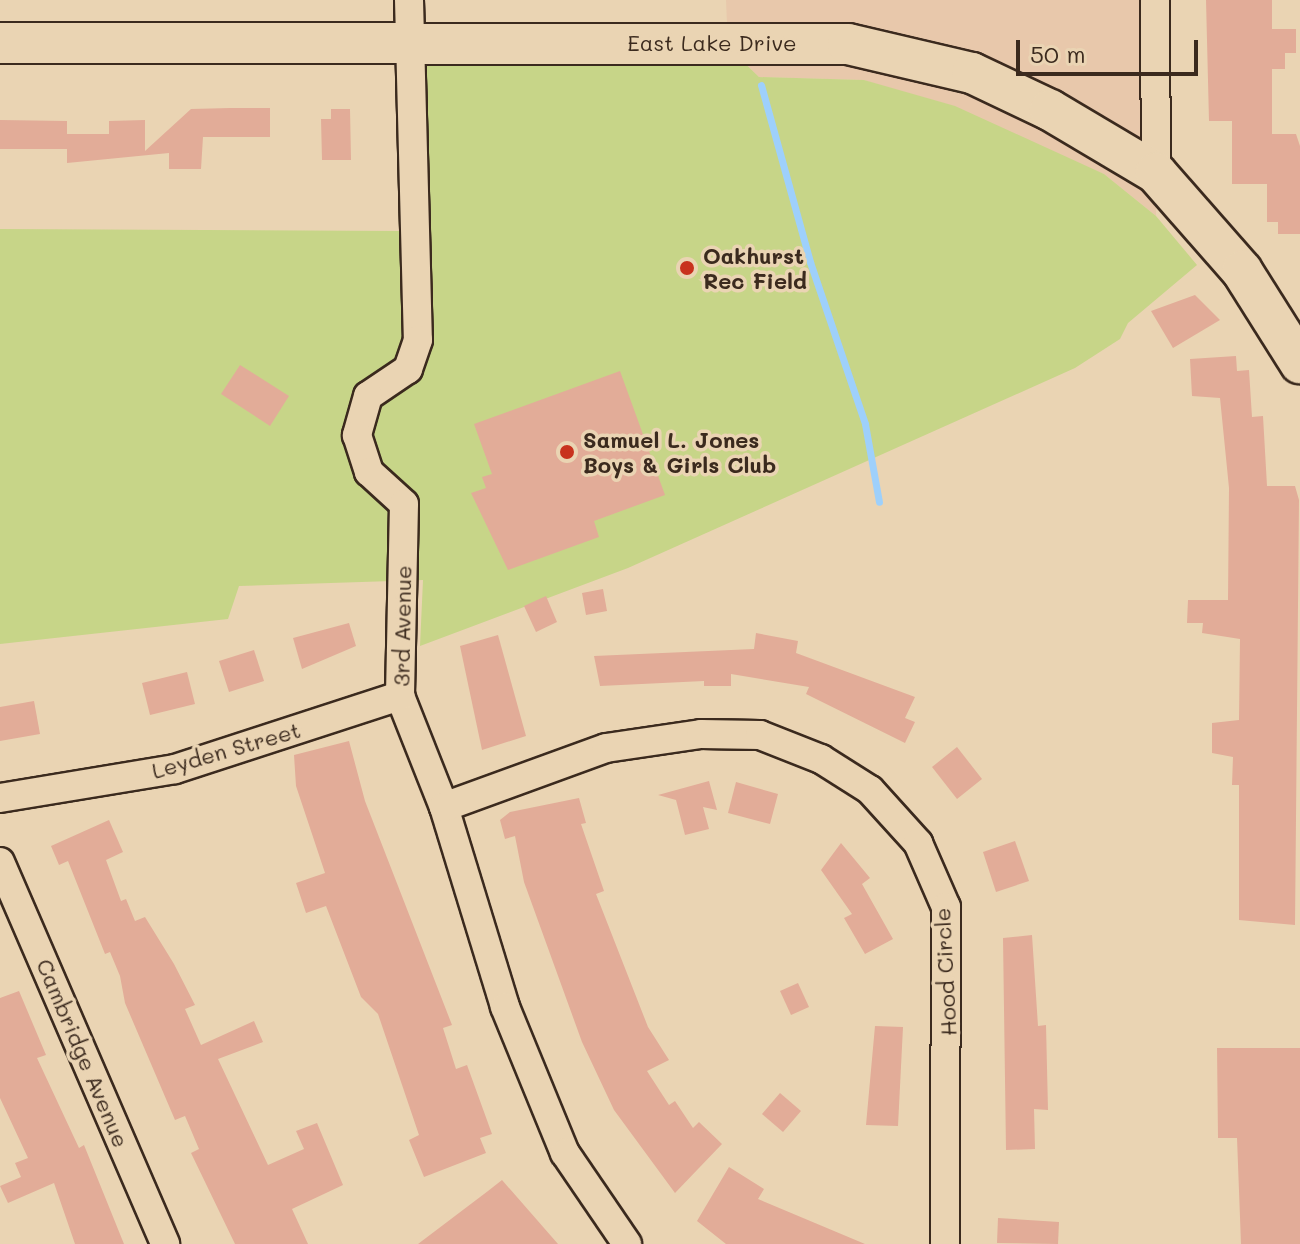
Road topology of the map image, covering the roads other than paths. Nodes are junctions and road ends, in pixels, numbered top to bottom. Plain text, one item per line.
1 (409, 0) edge
2 (1155, 0) edge
3 (0, 43) edge
4 (409, 44) junction
5 (1156, 173) junction
6 (1300, 363) edge
7 (400, 696) junction
8 (0, 798) edge
9 (444, 807) junction
10 (0, 862) edge
11 (165, 1244) edge
12 (627, 1244) edge
13 (945, 1244) edge

1 - 4 street, 3rd Avenue
2 - 5 street
3 - 4 street, East Lake Drive
4 - 5 street, East Lake Drive
4 - 7 street, 3rd Avenue
5 - 6 street, East Lake Drive
7 - 8 street, Leyden Street
7 - 9 street, 3rd Avenue
9 - 12 street, 3rd Avenue
9 - 13 street, Hood Circle
10 - 11 street, Cambridge Avenue

